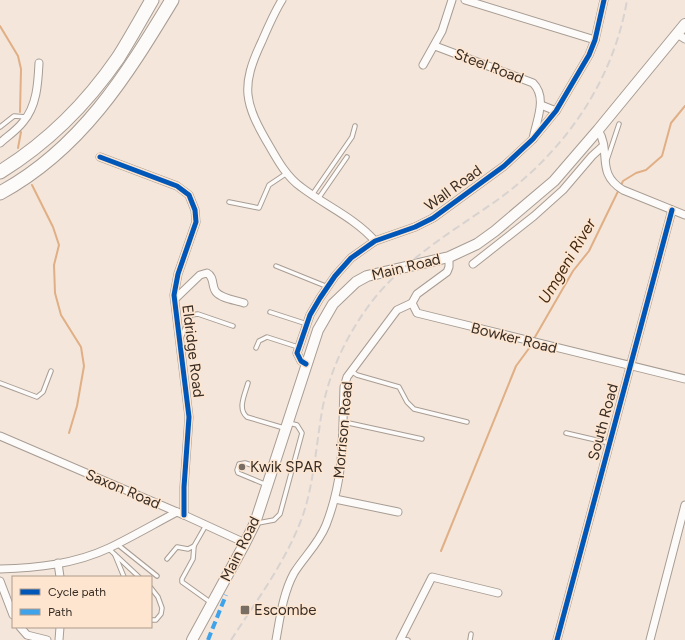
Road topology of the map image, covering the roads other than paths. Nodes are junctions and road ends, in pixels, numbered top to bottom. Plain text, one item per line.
1 (152, 0) edge
2 (172, 0) edge
3 (282, 0) edge
4 (452, 0) edge
5 (465, 0) edge
6 (604, 0) edge
7 (685, 24) edge
8 (681, 37) edge
9 (595, 40) junction
10 (435, 46) junction
11 (39, 63) dead end
12 (423, 65) dead end
13 (541, 105) junction
14 (556, 111) junction
15 (27, 117) junction
16 (619, 124) dead end
17 (355, 126) dead end
18 (0, 127) edge
19 (598, 130) junction
20 (533, 139) junction
21 (0, 143) edge
22 (603, 146) junction
23 (100, 157) dead end
24 (347, 157) dead end
25 (605, 167) junction
26 (0, 172) edge
27 (287, 174) junction
28 (0, 193) edge
29 (312, 195) junction
30 (318, 199) junction
31 (229, 202) dead end
32 (672, 210) junction
33 (685, 215) edge
34 (376, 241) junction
35 (449, 257) junction
36 (473, 264) dead end
37 (276, 266) dead end
38 (328, 287) junction
39 (175, 299) junction
40 (244, 303) dead end
41 (412, 303) junction
42 (270, 312) dead end
43 (307, 324) junction
44 (233, 326) dead end
45 (180, 339) junction
46 (256, 348) dead end
47 (298, 348) junction
48 (306, 364) junction
49 (631, 366) junction
50 (51, 371) dead end
51 (351, 371) junction
52 (685, 379) edge
53 (0, 383) edge
54 (248, 383) dead end
55 (344, 422) junction
56 (467, 422) dead end
57 (287, 425) junction
58 (566, 433) dead end
59 (0, 436) edge
60 (422, 439) dead end
61 (609, 443) junction
62 (273, 471) junction
63 (268, 485) junction
64 (335, 499) junction
65 (685, 505) edge
66 (177, 512) junction
67 (398, 512) dead end
68 (184, 515) junction
69 (255, 523) junction
70 (206, 525) junction
71 (682, 528) edge
72 (117, 543) junction
73 (246, 543) junction
74 (194, 546) junction
75 (108, 548) junction
76 (115, 554) junction
77 (167, 559) dead end
78 (58, 564) junction
79 (0, 569) edge
80 (60, 576) edge
81 (124, 576) edge
82 (138, 576) edge
83 (157, 576) dead end
84 (0, 581) edge
85 (152, 589) edge
86 (498, 593) dead end
87 (213, 604) junction
88 (12, 612) edge
89 (152, 620) edge
90 (21, 628) edge
91 (60, 628) edge
92 (471, 634) dead end
93 (29, 638) edge
94 (47, 640) edge
95 (59, 640) edge
96 (192, 640) edge
97 (276, 640) edge
98 (403, 640) edge
99 (470, 640) edge
100 (557, 640) edge
101 (650, 640) edge

1 - 26 highway
2 - 28 highway
3 - 27 street
4 - 10 street
5 - 9 street
6 - 9 street, Wall Road
7 - 8 main road, Main Road
8 - 19 main road, Main Road
9 - 14 street, Wall Road
10 - 12 street
10 - 13 street, Steel Road
11 - 15 street
13 - 14 street
13 - 20 street, Steel Road
14 - 20 street, Wall Road
15 - 18 lane
15 - 21 street
16 - 25 lane
17 - 29 lane
19 - 22 street
19 - 35 main road, Main Road
20 - 34 street, Wall Road
22 - 25 street
22 - 36 street
23 - 39 street, Eldridge Road
24 - 30 lane
25 - 32 street
27 - 29 street
27 - 31 lane
29 - 30 street
30 - 34 street
32 - 33 street
32 - 49 street, South Road
34 - 38 street, Wall Road
35 - 41 street
35 - 48 main road, Main Road
37 - 38 lane
38 - 43 street, Wall Road
39 - 40 street
39 - 45 street, Eldridge Road
41 - 49 street, Bowker Road
41 - 51 street, Morrison Road
42 - 43 lane
43 - 47 street, Wall Road
44 - 45 lane
45 - 68 street, Eldridge Road
46 - 47 lane
47 - 48 street
48 - 57 main road, Main Road
49 - 52 street, Bowker Road
49 - 61 street, South Road
50 - 53 lane
51 - 55 street, Morrison Road
51 - 56 lane
54 - 57 lane
55 - 60 lane
55 - 64 street, Morrison Road
57 - 62 main road, Main Road
57 - 69 lane
58 - 61 lane
59 - 66 street, Saxon Road
61 - 100 street, South Road
62 - 63 main road, Main Road
62 - 63 lane
63 - 69 main road, Main Road
64 - 67 street
64 - 97 street, Morrison Road
65 - 71 street
66 - 68 street, Saxon Road
66 - 72 street
68 - 70 street, Saxon Road
69 - 73 main road, Main Road
70 - 73 street, Saxon Road
70 - 74 lane
71 - 101 street
72 - 75 street
72 - 83 lane
73 - 87 main road, Main Road
74 - 77 lane
74 - 87 lane
75 - 76 lane
75 - 78 street
76 - 81 lane
76 - 82 lane
78 - 79 street
78 - 80 street
84 - 88 street
85 - 89 lane
86 - 98 street
87 - 96 main road, Main Road
90 - 93 street
91 - 95 street
92 - 99 lane
93 - 94 street

